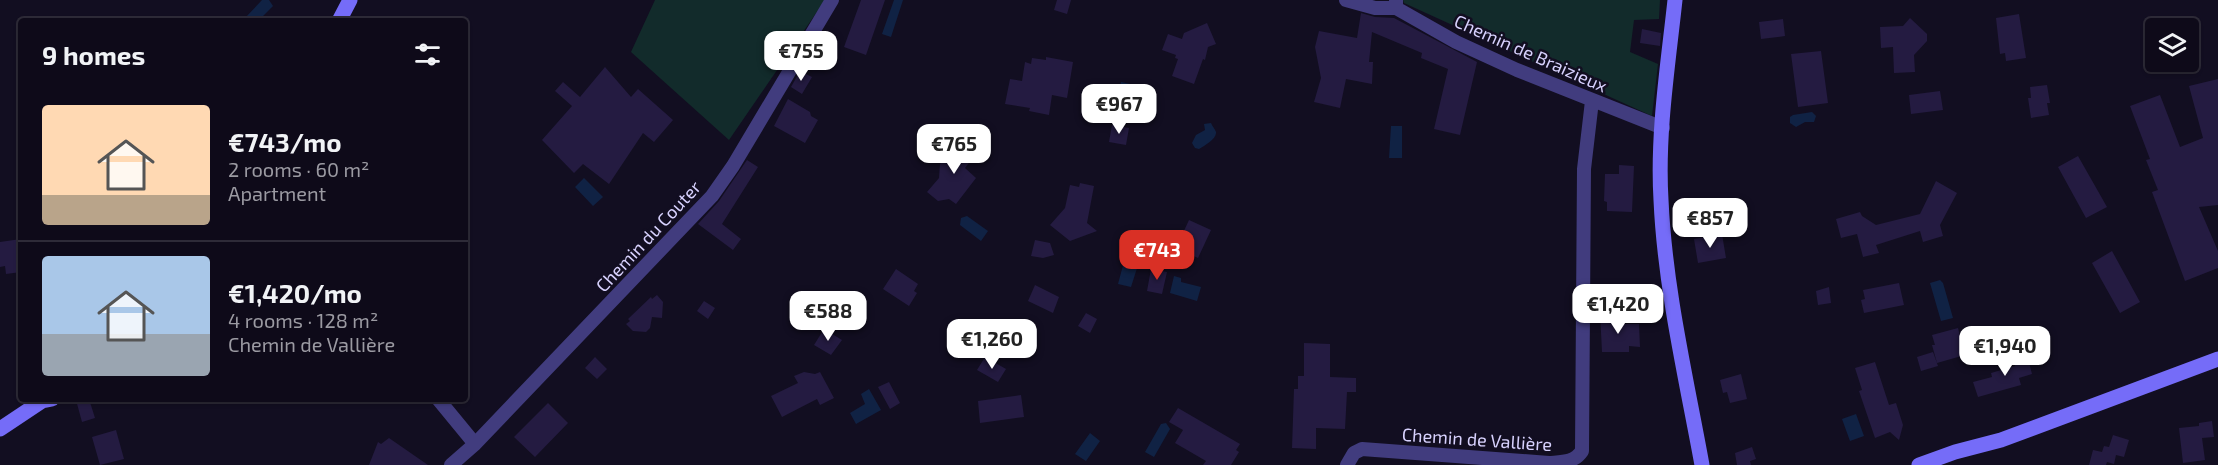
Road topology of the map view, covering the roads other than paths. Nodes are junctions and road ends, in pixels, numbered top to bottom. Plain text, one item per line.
1 (350, 0) edge
2 (832, 0) edge
3 (1346, 0) edge
4 (1675, 0) edge
5 (1396, 4) edge
6 (341, 18) edge
7 (1592, 101) junction
8 (1663, 128) junction
9 (2218, 359) edge
10 (40, 402) edge
11 (440, 402) edge
12 (0, 429) edge
13 (475, 444) junction
14 (451, 465) edge
15 (1347, 465) edge
16 (1702, 465) edge
17 (1919, 465) edge

1 - 6 main road
2 - 13 street, Chemin du Couter
3 - 5 street
4 - 8 main road
5 - 7 street, Chemin de Braizieux
7 - 8 street, Chemin de Braizieux
7 - 15 street, Chemin de Vallière
8 - 16 main road
9 - 17 main road
10 - 12 main road
11 - 13 street
13 - 14 street, Chemin du Couter

